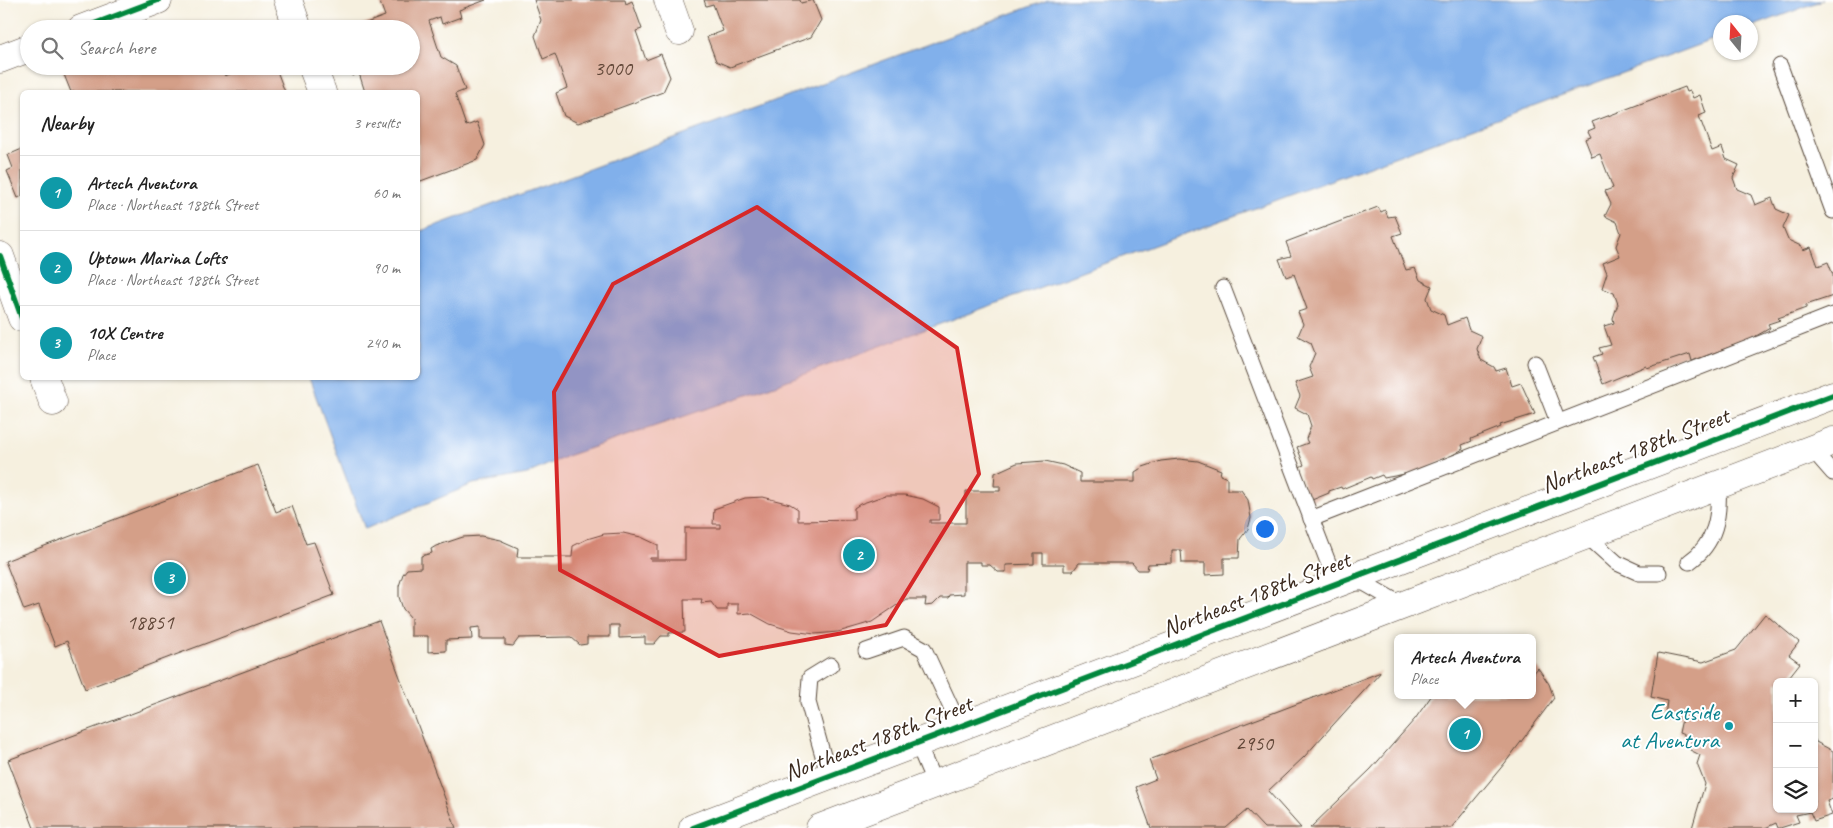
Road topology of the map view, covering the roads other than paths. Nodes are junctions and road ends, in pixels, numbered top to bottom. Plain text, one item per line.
1 (158, 0) edge
2 (288, 0) edge
3 (668, 0) edge
4 (105, 20) edge
5 (295, 20) edge
6 (679, 30) dead end
7 (20, 51) edge
8 (0, 59) edge
9 (1780, 66) dead end
10 (315, 75) edge
11 (321, 90) edge
12 (1833, 211) edge
13 (0, 256) edge
14 (1223, 288) dead end
15 (20, 312) edge
16 (1833, 315) edge
17 (1536, 363) dead end
18 (1833, 395) edge
19 (1558, 422) junction
20 (1822, 445) edge
21 (1833, 473) edge
22 (1718, 485) junction
23 (1311, 519) junction
24 (1587, 536) junction
25 (1689, 562) dead end
26 (1658, 573) dead end
27 (1336, 583) junction
28 (1404, 606) junction
29 (866, 652) dead end
30 (831, 665) dead end
31 (960, 727) junction
32 (918, 742) junction
33 (829, 776) junction
34 (935, 784) junction
35 (694, 828) edge
36 (820, 828) edge

1 - 4 street
2 - 5 street
3 - 6 street
7 - 8 street
9 - 12 lane
10 - 11 street
13 - 15 street
14 - 23 lane
16 - 19 lane
17 - 19 lane
18 - 27 street, Northeast 188th Street
19 - 23 lane
20 - 21 lane
20 - 22 street
22 - 24 street
22 - 25 lane
23 - 27 lane
24 - 26 lane
24 - 28 street
27 - 28 lane
27 - 31 street, Northeast 188th Street
28 - 34 street
29 - 31 lane
30 - 33 lane
31 - 32 street, Northeast 188th Street
32 - 33 street, Northeast 188th Street
32 - 34 lane
33 - 35 street, Northeast 188th Street
34 - 36 street

